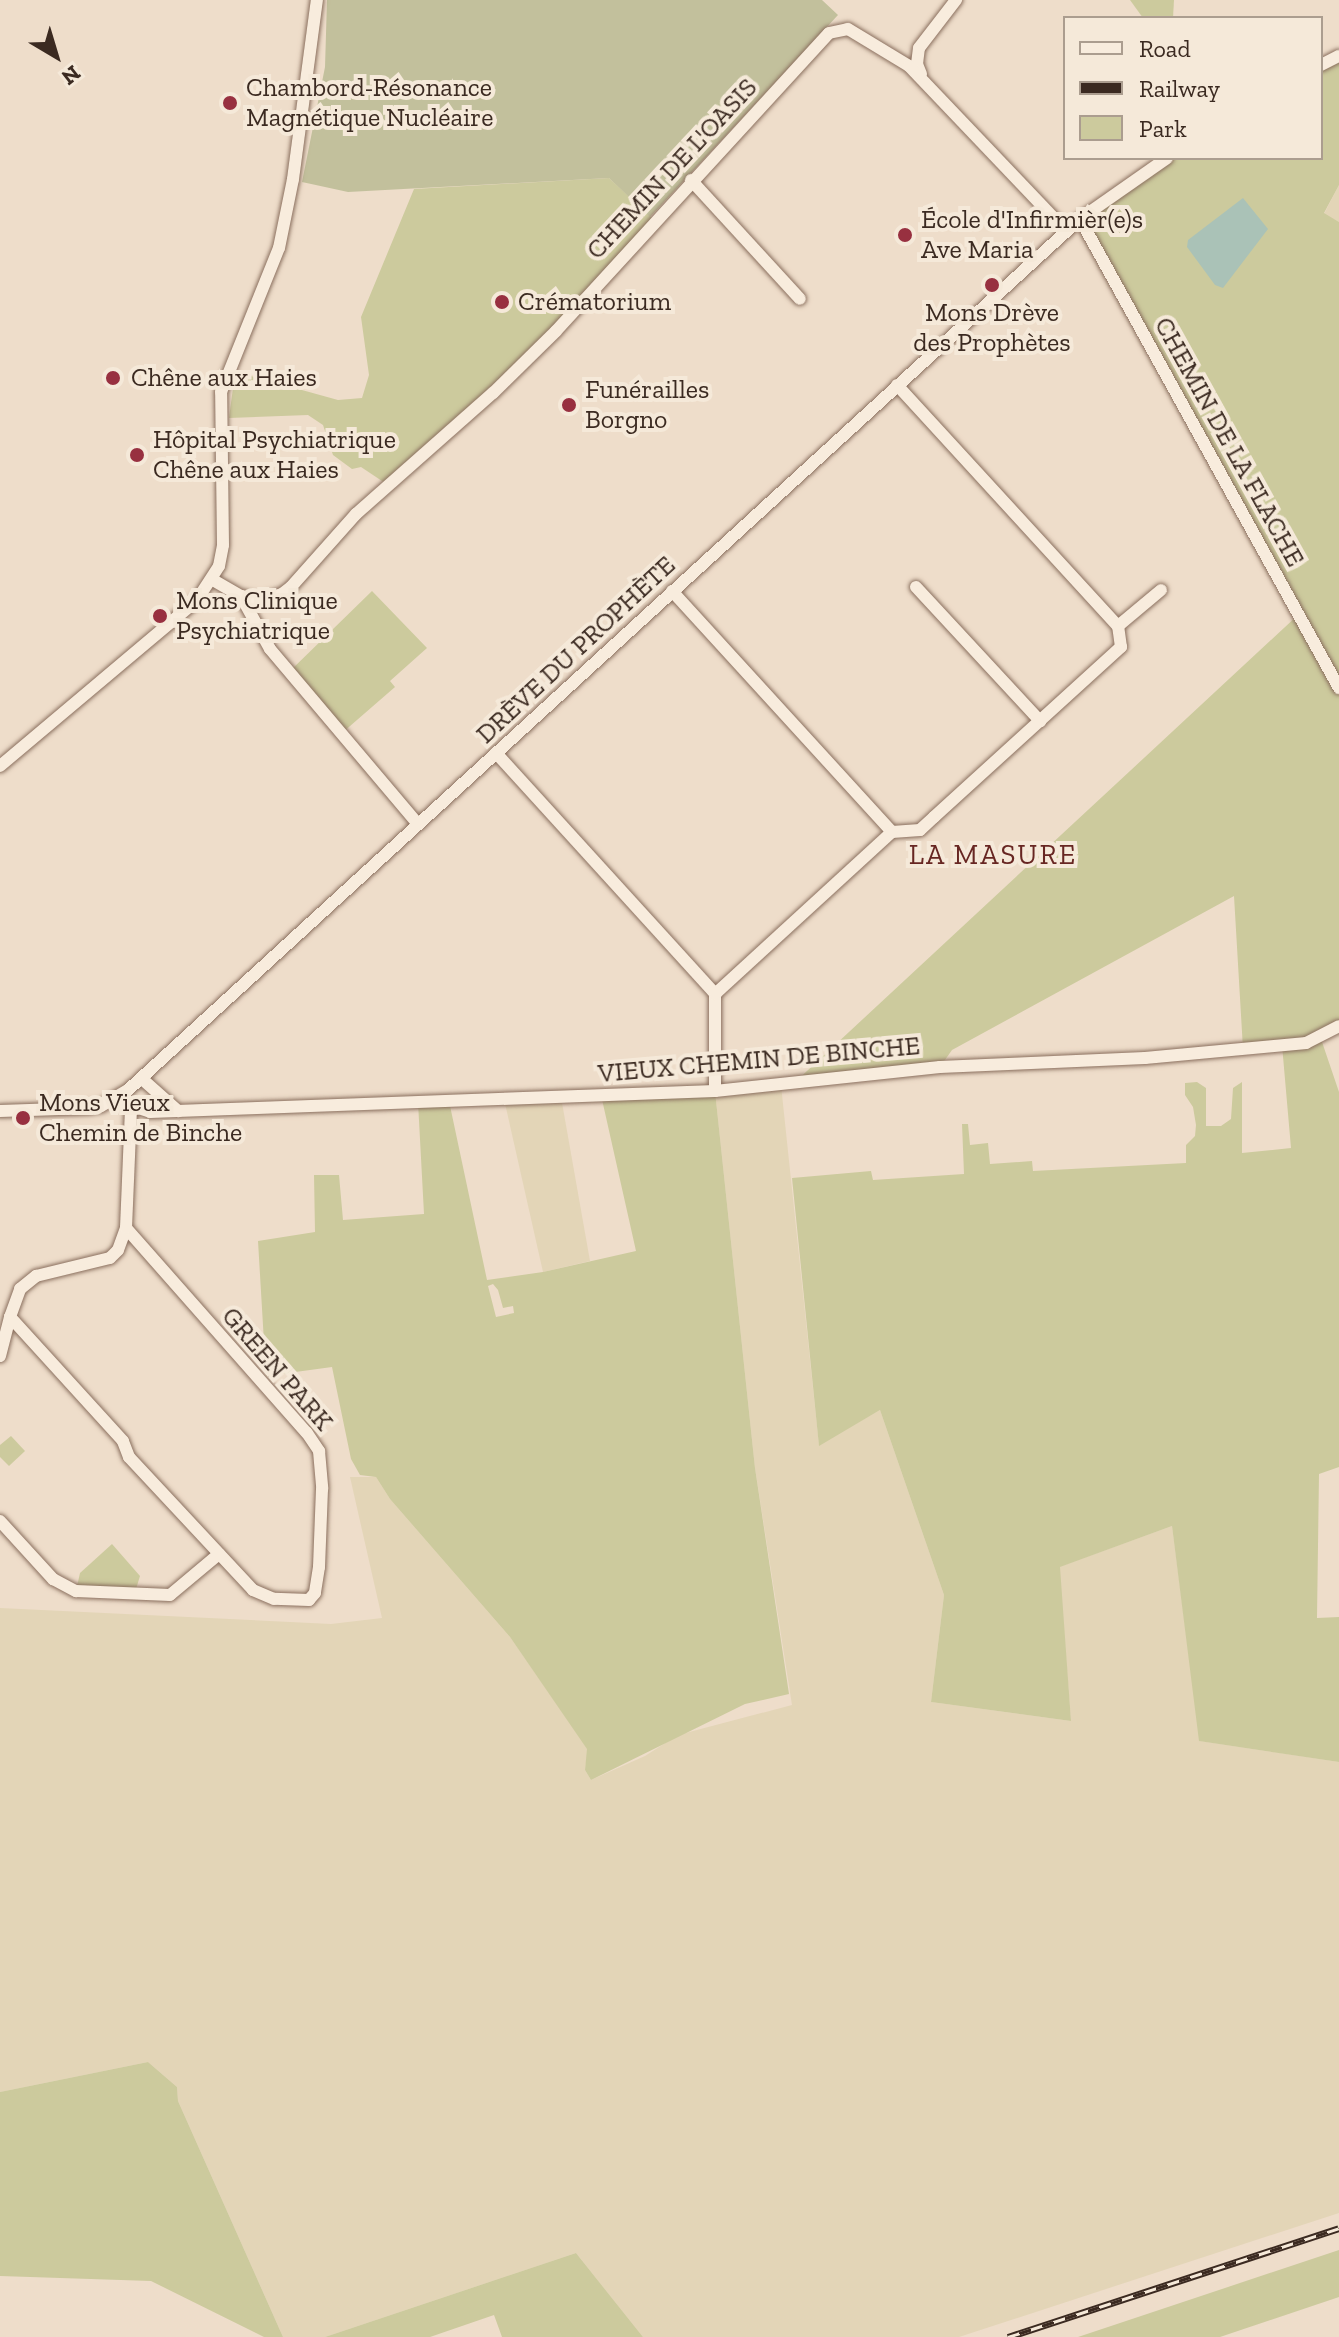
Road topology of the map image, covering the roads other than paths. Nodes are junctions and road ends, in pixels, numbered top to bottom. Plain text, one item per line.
1 (317, 0) edge
2 (956, 0) edge
3 (928, 83) junction
4 (1164, 160) edge
5 (691, 180) junction
6 (1080, 219) junction
7 (1066, 231) junction
8 (800, 299) dead end
9 (897, 385) junction
10 (213, 580) junction
11 (916, 587) dead end
12 (1161, 590) dead end
13 (672, 591) junction
14 (241, 596) junction
15 (1118, 626) junction
16 (1339, 688) edge
17 (1040, 721) junction
18 (496, 753) junction
19 (0, 766) edge
20 (418, 824) junction
21 (892, 832) junction
22 (715, 994) junction
23 (1339, 1026) edge
24 (141, 1078) junction
25 (715, 1091) junction
26 (114, 1100) junction
27 (131, 1107) junction
28 (0, 1111) edge
29 (178, 1111) junction
30 (126, 1228) junction
31 (10, 1317) junction
32 (0, 1356) edge
33 (0, 1521) edge
34 (219, 1554) junction

1 - 10 street
2 - 3 street
3 - 5 street, CHEMIN DE L'OASIS
3 - 7 street, CHEMIN DE L'OASIS
4 - 6 street, DRÈVE DU PROPHÈTE
5 - 8 street
5 - 14 street, CHEMIN DE L'OASIS
6 - 7 street, DRÈVE DU PROPHÈTE
6 - 16 street, CHEMIN DE LA FLACHE
7 - 9 street, DRÈVE DU PROPHÈTE
9 - 13 street, DRÈVE DU PROPHÈTE
9 - 15 street
10 - 14 street
10 - 19 street
11 - 17 street
12 - 15 street
13 - 18 street, DRÈVE DU PROPHÈTE
13 - 21 street
14 - 20 street
15 - 17 street
17 - 21 street
18 - 20 street, DRÈVE DU PROPHÈTE
18 - 22 street
20 - 24 street, DRÈVE DU PROPHÈTE
21 - 22 street
22 - 25 street
23 - 25 street, VIEUX CHEMIN DE BINCHE
24 - 26 street, DRÈVE DU PROPHÈTE
24 - 29 street
25 - 29 street, VIEUX CHEMIN DE BINCHE
26 - 27 street, VIEUX CHEMIN DE BINCHE
26 - 28 street
27 - 29 street, VIEUX CHEMIN DE BINCHE
27 - 30 street
30 - 31 street
30 - 34 street, GREEN PARK
31 - 32 street
31 - 34 street, GREEN PARK
33 - 34 street

